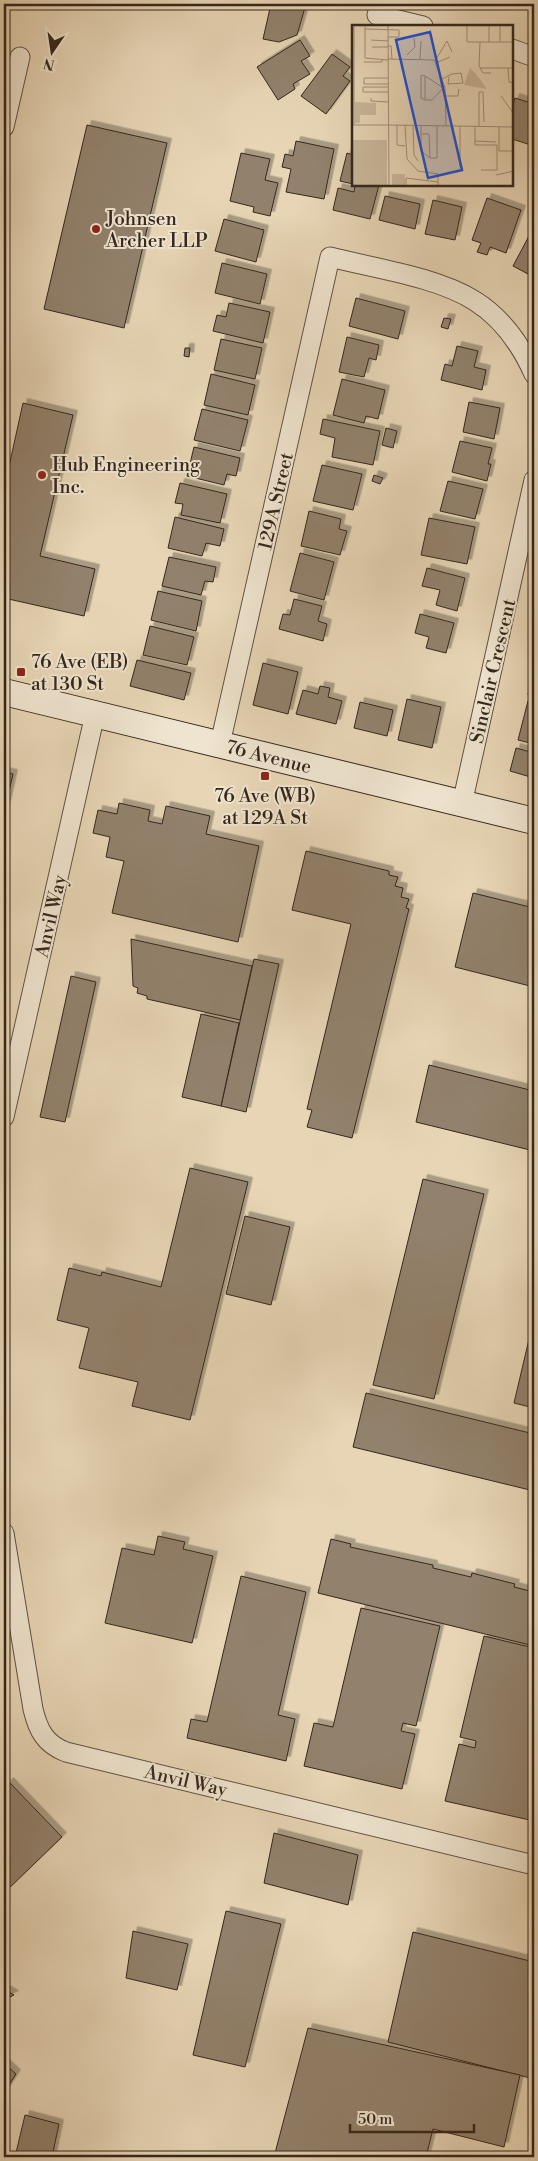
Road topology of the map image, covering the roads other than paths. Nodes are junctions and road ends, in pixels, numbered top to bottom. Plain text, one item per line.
1 (379, 9) edge
2 (420, 25) edge
3 (513, 49) edge
4 (20, 57) dead end
5 (534, 57) edge
6 (4, 128) edge
7 (534, 374) edge
8 (534, 480) edge
9 (4, 692) edge
10 (95, 714) junction
11 (220, 744) junction
12 (462, 804) junction
13 (534, 821) edge
14 (4, 1118) edge
15 (4, 1533) edge
16 (534, 1865) edge

1 - 2 street
3 - 5 street
4 - 6 street
7 - 11 street, 129A Street
8 - 12 street, Sinclair Crescent
9 - 10 main road, 76 Avenue
10 - 11 main road, 76 Avenue
10 - 14 street, Anvil Way
11 - 12 main road, 76 Avenue
12 - 13 main road, 76 Avenue
15 - 16 street, Anvil Way

